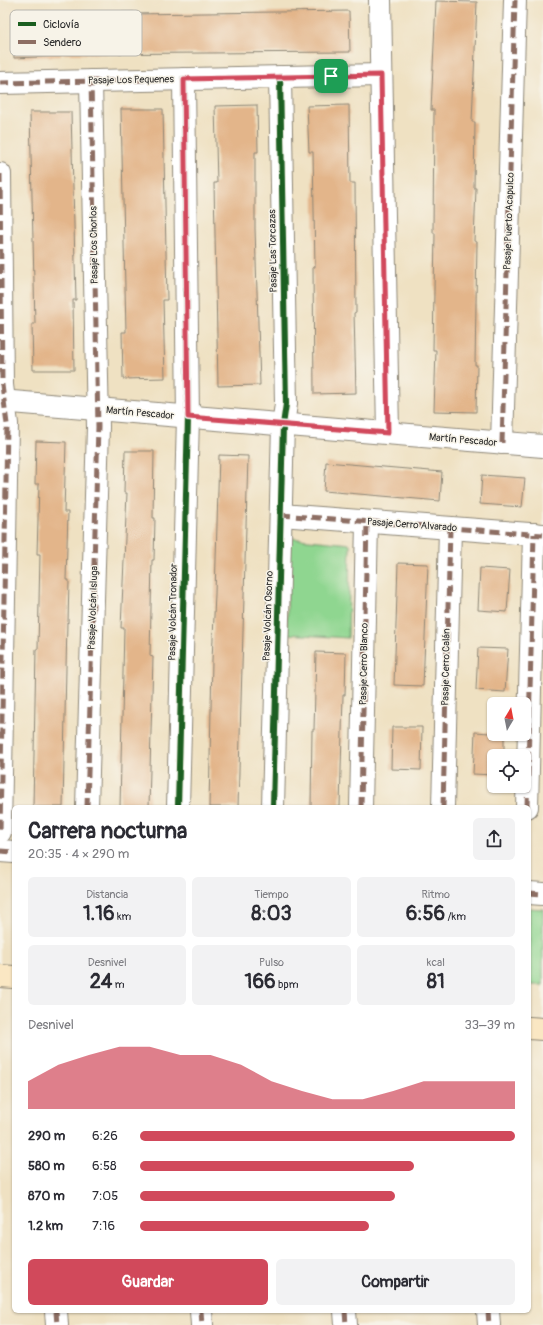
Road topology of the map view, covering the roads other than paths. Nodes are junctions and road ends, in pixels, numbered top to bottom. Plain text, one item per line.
1 (380, 0) edge
2 (515, 0) edge
3 (381, 75) junction
4 (280, 77) junction
5 (184, 79) junction
6 (91, 81) junction
7 (0, 83) edge
8 (0, 174) edge
9 (2, 401) edge
10 (97, 409) junction
11 (188, 417) junction
12 (283, 424) junction
13 (388, 433) junction
14 (502, 443) junction
15 (543, 446) edge
16 (281, 515) junction
17 (367, 522) junction
18 (450, 528) junction
19 (538, 534) edge
20 (87, 805) edge
21 (178, 805) edge
22 (273, 805) edge
23 (362, 805) edge
24 (443, 805) edge
25 (527, 805) edge
26 (0, 832) edge
27 (0, 850) edge
28 (12, 852) edge
29 (531, 893) edge
30 (543, 894) edge
31 (0, 976) edge
32 (12, 977) edge
33 (531, 1028) edge
34 (543, 1029) edge
35 (56, 1313) edge
36 (200, 1313) edge
37 (345, 1313) edge
38 (488, 1313) edge
39 (57, 1325) edge
40 (202, 1325) edge
41 (346, 1325) edge
42 (489, 1325) edge

1 - 3 street
2 - 14 street, Pasaje Puerto Acapulco
3 - 4 street, Pasaje Los Pequenes
3 - 13 street
4 - 5 street, Pasaje Los Pequenes
4 - 12 street, Pasaje Las Torcazas
5 - 6 street, Pasaje Los Pequenes
5 - 11 street, Pasaje Volcán Tronador
6 - 7 street, Pasaje Los Pequenes
6 - 10 street, Pasaje Los Chorlos
8 - 9 street
9 - 10 street, Martín Pescador
9 - 26 street
10 - 11 street, Martín Pescador
10 - 20 street, Pasaje Volcán Isluga
11 - 12 street, Martín Pescador
11 - 21 street, Pasaje Volcán Tronador
12 - 13 street, Martín Pescador
12 - 16 street, Pasaje Volcán Osorno
13 - 14 street, Martín Pescador
14 - 15 street, Martín Pescador
16 - 17 street, Pasaje Cerro Alvarado
16 - 22 street, Pasaje Volcán Osorno
17 - 18 street, Pasaje Cerro Alvarado
17 - 23 street, Pasaje Cerro Blanco
18 - 19 street, Pasaje Cerro Alvarado
18 - 24 street, Pasaje Cerro Calán
19 - 25 street
27 - 28 street
29 - 30 street
31 - 32 street
33 - 34 street
35 - 39 street
36 - 40 street
37 - 41 street
38 - 42 street

